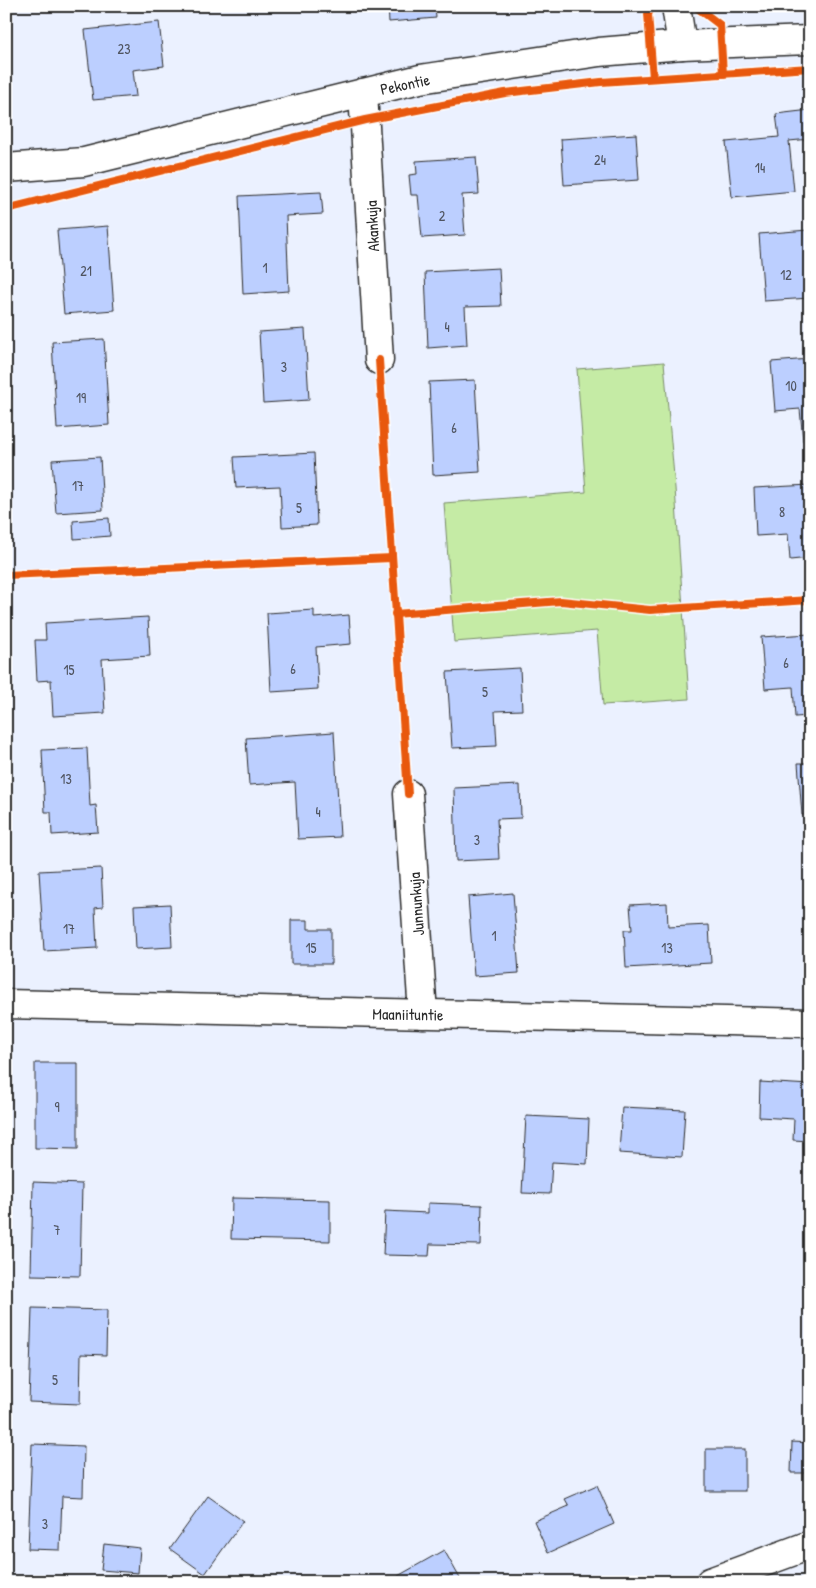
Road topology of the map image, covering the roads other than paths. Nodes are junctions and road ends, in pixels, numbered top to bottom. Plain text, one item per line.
1 (676, 6) edge
2 (810, 40) edge
3 (682, 45) junction
4 (363, 93) junction
5 (6, 168) edge
6 (380, 360) dead end
7 (408, 794) dead end
8 (6, 1004) edge
9 (423, 1014) junction
10 (810, 1023) edge
11 (810, 1545) edge
12 (710, 1582) edge

1 - 3 street
2 - 3 street, Pekontie
3 - 4 street, Pekontie
4 - 5 street, Pekontie
4 - 6 street, Akankuja
7 - 9 street, Junnunkuja
8 - 9 street, Maaniituntie
9 - 10 street, Maaniituntie
11 - 12 street

